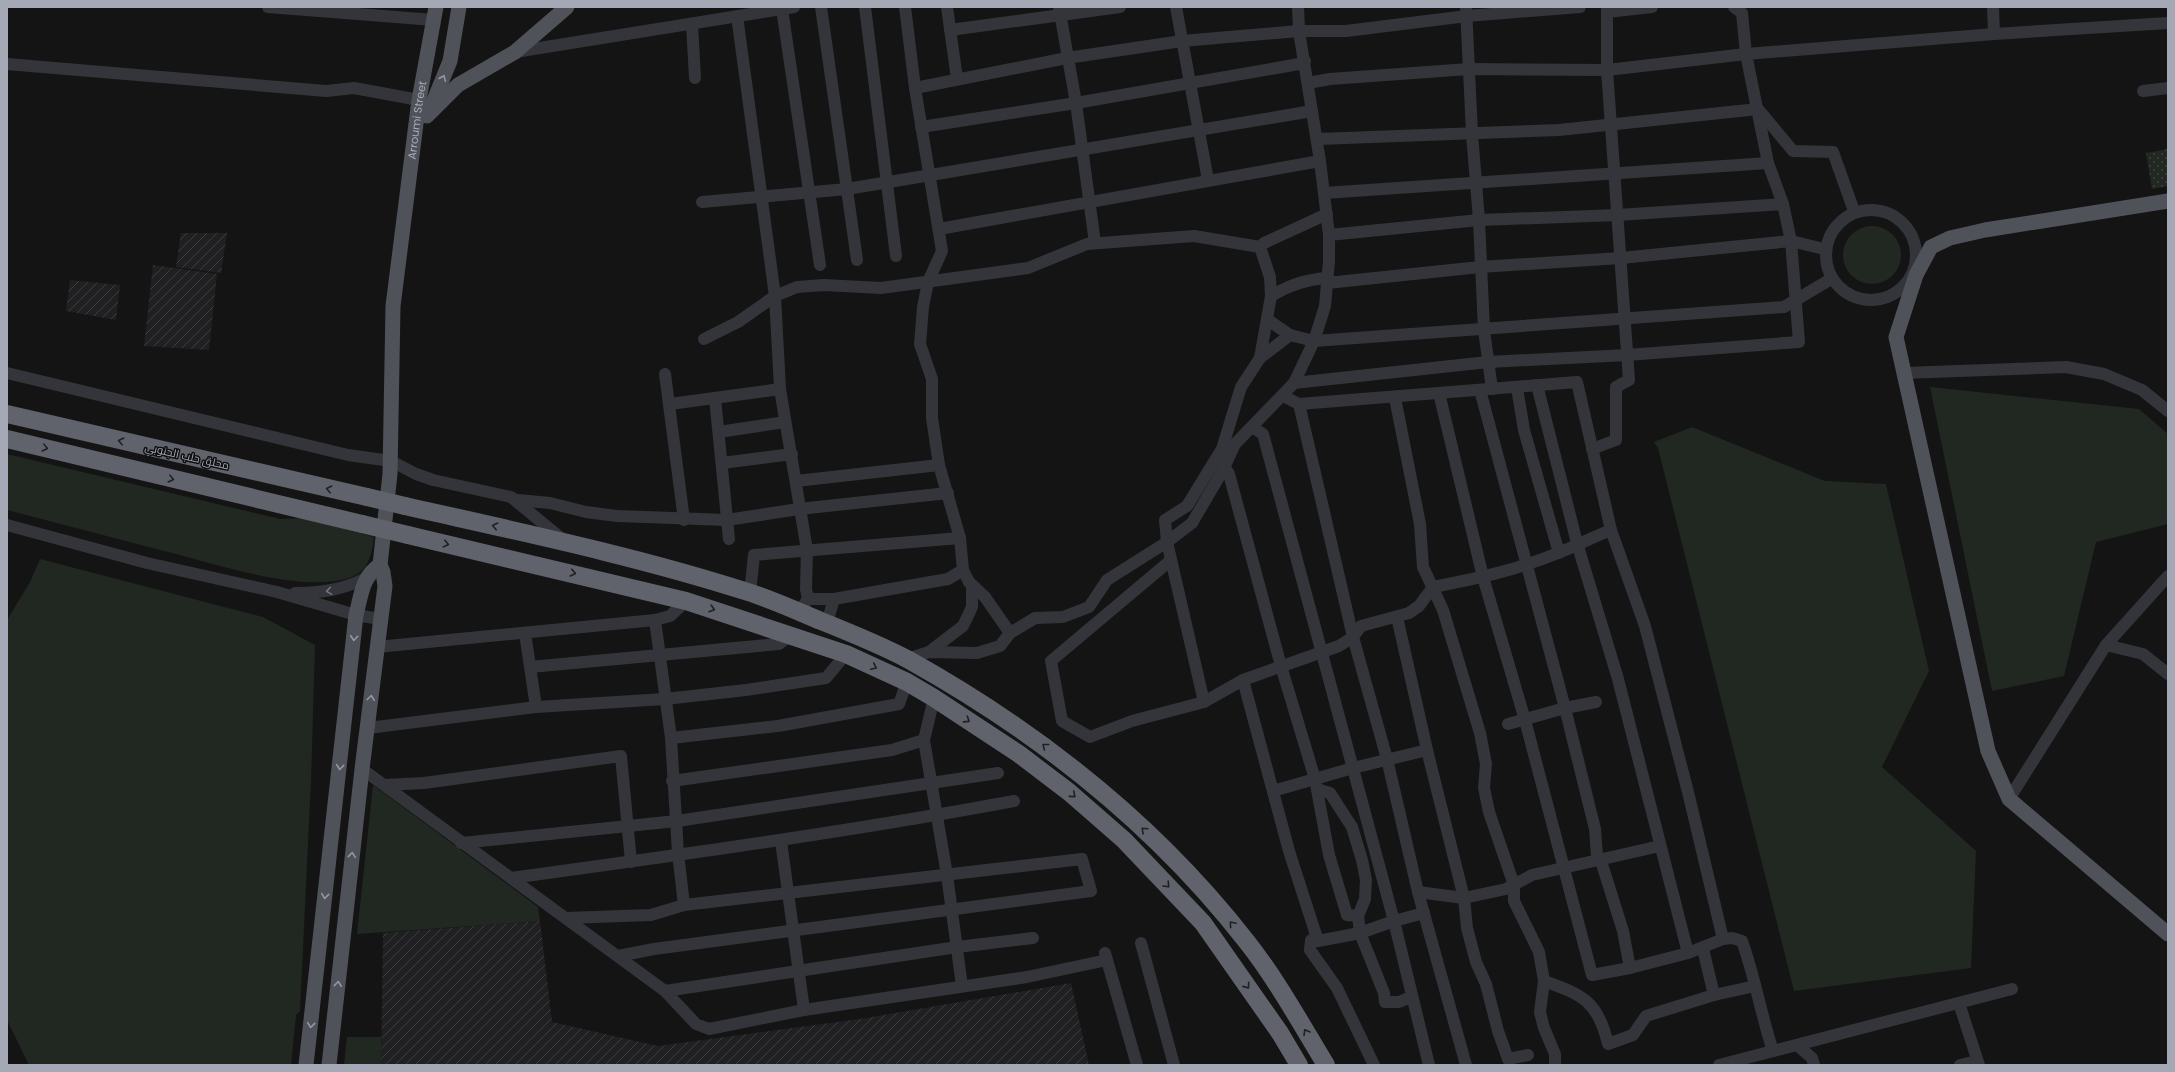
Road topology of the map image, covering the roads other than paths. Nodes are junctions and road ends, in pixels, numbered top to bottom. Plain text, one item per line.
1 (268, 7) edge
2 (459, 7) edge
3 (567, 7) edge
4 (821, 7) edge
5 (865, 7) edge
6 (905, 7) edge
7 (947, 7) edge
8 (1120, 7) edge
9 (1176, 7) edge
10 (1298, 7) edge
11 (1580, 7) edge
12 (1652, 7) edge
13 (1734, 7) edge
14 (1993, 7) edge
15 (788, 8) edge
16 (1607, 10) edge
17 (1059, 12) edge
18 (1466, 12) edge
19 (435, 14) edge
20 (737, 16) junction
21 (2168, 23) edge
22 (692, 24) junction
23 (950, 30) junction
24 (1299, 31) junction
25 (1994, 34) junction
26 (1182, 41) junction
27 (515, 52) junction
28 (1746, 54) junction
29 (1067, 58) junction
30 (1305, 61) junction
31 (7, 64) edge
32 (1469, 69) junction
33 (1607, 70) junction
34 (695, 78) dead end
35 (957, 79) junction
36 (1191, 82) junction
37 (1308, 83) junction
38 (915, 88) junction
39 (2168, 88) edge
40 (2143, 91) dead end
41 (419, 100) junction
42 (1076, 103) junction
43 (1758, 109) junction
44 (1312, 111) junction
45 (427, 116) junction
46 (1612, 124) junction
47 (921, 127) junction
48 (1198, 131) junction
49 (1472, 134) junction
50 (1318, 139) junction
51 (1082, 149) junction
52 (412, 153) junction
53 (1320, 162) junction
54 (1768, 163) junction
55 (1615, 173) junction
56 (929, 176) junction
57 (1208, 180) junction
58 (1476, 182) junction
59 (886, 183) junction
60 (847, 189) junction
61 (808, 191) junction
62 (1324, 193) junction
63 (763, 198) junction
64 (2168, 201) edge
65 (702, 202) dead end
66 (1089, 202) junction
67 (1783, 204) junction
68 (1854, 211) junction
69 (1327, 214) junction
70 (1618, 215) junction
71 (1479, 220) junction
72 (939, 229) junction
73 (1329, 235) junction
74 (1791, 241) junction
75 (1095, 243) junction
76 (1260, 247) junction
77 (1824, 249) junction
78 (896, 256) dead end
79 (1620, 258) junction
80 (857, 260) dead end
81 (820, 265) dead end
82 (1480, 267) junction
83 (1831, 279) junction
84 (1328, 281) junction
85 (928, 282) junction
86 (775, 296) junction
87 (1271, 296) junction
88 (1795, 299) junction
89 (1268, 320) junction
90 (1623, 320) junction
91 (1484, 330) junction
92 (1290, 335) junction
93 (704, 339) dead end
94 (1314, 341) junction
95 (1627, 355) junction
96 (1260, 358) junction
97 (1488, 362) junction
98 (7, 373) edge
99 (1904, 373) junction
100 (665, 374) dead end
101 (1294, 383) junction
102 (1536, 386) junction
103 (1517, 388) junction
104 (780, 389) junction
105 (1486, 389) junction
106 (1439, 393) junction
107 (1283, 396) junction
108 (714, 398) junction
109 (1395, 398) junction
110 (670, 404) junction
111 (1299, 404) junction
112 (2168, 411) edge
113 (7, 414) edge
114 (785, 422) junction
115 (1252, 427) junction
116 (719, 432) junction
117 (7, 439) edge
118 (1592, 449) junction
119 (792, 454) junction
120 (391, 461) junction
121 (722, 463) junction
122 (939, 465) junction
123 (1224, 466) junction
124 (796, 481) junction
125 (948, 493) junction
126 (521, 503) junction
127 (799, 509) junction
128 (684, 520) junction
129 (727, 520) junction
130 (7, 525) edge
131 (1611, 530) junction
132 (520, 532) junction
133 (960, 538) junction
134 (729, 539) dead end
135 (1167, 542) junction
136 (1577, 543) junction
137 (574, 544) junction
138 (807, 550) junction
139 (1558, 553) junction
140 (1171, 560) junction
141 (380, 565) junction
142 (1525, 565) junction
143 (963, 570) junction
144 (2168, 576) edge
145 (1483, 577) junction
146 (366, 578) junction
147 (972, 584) junction
148 (1433, 587) junction
149 (278, 592) junction
150 (750, 593) junction
151 (834, 599) junction
152 (686, 601) junction
153 (804, 606) junction
154 (356, 615) junction
155 (1397, 617) junction
156 (380, 619) junction
157 (655, 620) junction
158 (827, 624) junction
159 (525, 633) junction
160 (1010, 633) junction
161 (791, 634) junction
162 (1352, 638) junction
163 (2106, 645) junction
164 (377, 648) junction
165 (1320, 651) junction
166 (929, 652) junction
167 (846, 654) junction
168 (659, 656) junction
169 (907, 659) junction
170 (1281, 666) junction
171 (530, 667) junction
172 (2168, 674) edge
173 (1243, 680) junction
174 (907, 682) junction
175 (934, 698) junction
176 (665, 699) junction
177 (1204, 702) junction
178 (1596, 702) dead end
179 (536, 707) junction
180 (1565, 708) junction
181 (1525, 720) junction
182 (1508, 724) dead end
183 (368, 728) junction
184 (670, 738) junction
185 (924, 740) junction
186 (1427, 750) junction
187 (1387, 759) junction
188 (1353, 768) junction
189 (362, 769) junction
190 (998, 773) dead end
191 (672, 781) junction
192 (930, 782) junction
193 (1316, 784) junction
194 (385, 785) junction
195 (1274, 791) junction
196 (2009, 799) junction
197 (1014, 801) dead end
198 (936, 815) junction
199 (677, 821) junction
200 (628, 826) junction
201 (781, 841) junction
202 (461, 843) junction
203 (1660, 846) junction
204 (678, 853) junction
205 (1602, 861) junction
206 (631, 862) junction
207 (1564, 869) junction
208 (947, 875) junction
209 (511, 878) junction
210 (1514, 885) junction
211 (1418, 892) junction
212 (1491, 892) junction
213 (787, 893) junction
214 (1464, 898) junction
215 (1514, 902) junction
216 (684, 905) junction
217 (952, 910) junction
218 (1424, 913) junction
219 (1358, 916) junction
220 (566, 918) junction
221 (1394, 921) junction
222 (2165, 929) edge
223 (793, 932) junction
224 (1360, 933) junction
225 (1317, 937) junction
226 (1034, 938) dead end
227 (1723, 940) junction
228 (1141, 943) dead end
229 (957, 947) junction
230 (1703, 949) junction
231 (1688, 953) junction
232 (618, 956) junction
233 (1630, 968) junction
234 (798, 972) junction
235 (1544, 981) junction
236 (962, 986) junction
237 (1755, 986) junction
238 (2012, 990) dead end
239 (665, 991) junction
240 (1714, 995) junction
241 (1411, 997) junction
242 (1960, 1003) junction
243 (804, 1010) junction
244 (1797, 1045) junction
245 (1773, 1051) junction
246 (1528, 1055) dead end
247 (1978, 1063) edge
248 (306, 1065) edge
249 (329, 1065) edge
250 (1137, 1065) edge
251 (1174, 1065) edge
252 (1299, 1065) edge
253 (1326, 1065) edge
254 (1374, 1065) edge
255 (1429, 1065) edge
256 (1466, 1065) edge
257 (1555, 1065) edge
258 (1719, 1065) edge
259 (1814, 1065) edge
260 (1960, 1065) edge

1 - 19 street
45 -> 2 main road, Arroumi Street
3 - 27 main road
4 - 60 street
5 - 59 street
6 - 38 street
7 - 23 street
8 - 17 street
9 - 26 street
10 - 24 street
11 - 18 street
12 - 16 street
13 - 28 street
14 - 25 street
15 - 20 street
15 - 61 street
16 - 33 street
17 - 23 street
17 - 29 street
18 - 24 street
18 - 32 street
19 - 41 main road, Arroumi Street
20 - 22 street
20 - 63 street
21 - 25 street
22 - 27 street
22 - 34 street
23 - 35 street
24 - 26 street
24 - 30 street
25 - 28 street
26 - 29 street
26 - 36 street
27 - 45 main road
28 - 33 street
28 - 43 street
29 - 35 street
29 - 42 street
30 - 36 street
30 - 37 street
31 - 41 street
32 - 33 street
32 - 37 street
32 - 49 street
33 - 46 street
35 - 38 street
36 - 42 street
36 - 48 street
37 - 44 street
38 - 47 street
39 - 40 street
41 - 52 main road, Arroumi Street
42 - 47 street
42 - 51 street
43 - 46 street
43 - 54 street
43 - 68 street
44 - 48 street
44 - 50 street
45 - 52 main road, Arroumi Street
46 - 49 street
46 - 55 street
47 - 56 street
48 - 51 street
48 - 57 street
49 - 50 street
49 - 58 street
50 - 53 street
51 - 56 street
51 - 66 street
52 - 120 main road
53 - 57 street
53 - 62 street
54 - 55 street
54 - 67 street
55 - 58 street
55 - 70 street
56 - 59 street
56 - 72 street
57 - 66 street
58 - 62 street
58 - 71 street
59 - 60 street
59 - 78 street
60 - 61 street
60 - 80 street
61 - 63 street
61 - 81 street
62 - 69 street
63 - 65 street
63 - 86 street
64 - 99 main road
66 - 72 street
66 - 75 street
67 - 70 street
67 - 74 street
68 - 77 street
68 - 83 street
69 - 73 street
69 - 76 street
70 - 71 street
70 - 79 street
71 - 73 street
71 - 82 street
72 - 85 street
73 - 84 street
74 - 77 street
74 - 79 street
74 - 88 street
75 - 76 street
75 - 85 street
76 - 87 street
77 - 83 street
79 - 82 street
79 - 90 street
82 - 84 street
82 - 91 street
83 - 88 street
84 - 87 street
84 - 94 street
85 - 86 street
85 - 122 street
86 - 93 street
86 - 104 street
87 - 89 street
88 - 90 street
88 - 95 street
89 - 92 street
89 - 96 street
90 - 91 street
90 - 95 street
91 - 94 street
91 - 97 street
92 - 94 street
92 - 96 street
94 - 101 street
95 - 97 street
95 - 118 street
96 - 135 street
97 - 101 street
97 - 105 street
98 - 120 street
99 - 112 street
99 - 196 main road
100 - 110 street
101 - 107 street
102 - 103 street
102 - 118 street
102 - 136 street
103 - 105 street
103 - 139 street
104 - 108 street
104 - 114 street
105 - 106 street
105 - 142 street
106 - 109 street
106 - 145 street
107 - 111 street
107 - 115 street
108 - 110 street
108 - 116 street
109 - 111 street
109 - 148 street
110 - 128 street
111 - 162 street
132 -> 113 highway, محلق حلب الجنوبي, bridge
114 - 116 street
114 - 119 street
115 - 123 street
115 - 165 street
116 - 121 street
117 -> 152 highway, bridge
118 - 131 street
119 - 121 street
119 - 124 street
120 - 126 street
120 - 141 main road
121 - 129 street
122 - 124 street
122 - 125 street
123 - 135 street
123 - 170 street
124 - 127 street
125 - 127 street
125 - 133 street
126 - 128 street
126 - 132 street
126 - 137 street
127 - 129 street
127 - 138 street
128 - 129 street
129 - 134 street
130 - 149 street
131 - 136 street
131 - 227 street
132 - 137 highway, محلق حلب الجنوبي
133 - 138 street
133 - 143 street
135 - 140 street
135 - 160 street
136 - 139 street
136 - 203 street
137 - 150 highway, محلق حلب الجنوبي
138 - 150 street
138 - 153 street
139 - 142 street
140 - 177 street
140 - 177 street
141 - 146 main road
141 - 156 main road
142 - 145 street
142 - 180 street
143 - 147 street
143 - 151 street
144 - 163 street
145 - 148 street
145 - 181 street
146 -> 149 street
146 - 154 main road
147 - 160 street
147 - 166 street
148 - 155 street
148 - 210 street
149 - 154 street
150 - 153 highway, محلق حلب الجنوبي
151 - 153 street
151 - 158 street
152 - 157 street
152 -> 161 highway
153 - 158 highway, محلق حلب الجنوبي
154 - 156 street
154 -> 248 main road
155 - 162 street
155 - 186 street
156 - 164 main road
157 - 159 street
157 - 168 street
158 - 169 highway, محلق حلب الجنوبي
159 - 164 street
159 - 171 street
160 - 166 street
161 - 167 highway
161 - 168 street
162 - 165 street
162 - 187 street
163 - 172 street
163 - 196 street
183 -> 164 main road
165 - 170 street
165 - 188 street
166 - 169 street
167 -> 174 highway
167 - 176 street
168 - 171 street
168 - 176 street
253 -> 169 highway, محلق حلب الجنوبي
170 - 173 street
170 - 193 street
171 - 179 street
173 - 177 street
173 - 195 street
174 - 175 highway
174 - 184 street
175 - 185 street
175 -> 252 highway
176 - 179 street
176 - 184 street
178 - 180 street
179 - 183 street
180 - 181 street
180 - 205 street
181 - 182 street
181 - 207 street
183 - 189 main road
184 - 191 street
185 - 191 street
185 - 192 street
186 - 187 street
186 - 214 street
187 - 188 street
187 - 211 street
188 - 193 street
188 - 221 street
189 - 194 street
249 -> 189 main road
190 - 192 street
191 - 199 street
192 - 198 street
192 - 199 street
193 - 195 street
193 - 219 street
193 - 219 street
194 - 200 street
194 - 202 street
195 - 225 street
196 - 222 main road
197 - 198 street
198 - 201 street
198 - 208 street
199 - 200 street
199 - 204 street
200 - 202 street
200 - 206 street
201 - 204 street
201 - 213 street
202 - 209 street
203 - 205 street
203 - 231 street
204 - 206 street
204 - 216 street
205 - 207 street
205 - 233 street
206 - 209 street
207 - 210 street
207 - 233 street
208 - 213 street
208 - 217 street
208 - 217 street
209 - 220 street
210 - 212 street
210 - 215 street
211 - 214 street
211 - 218 street
212 - 214 street
212 - 215 street
213 - 216 street
213 - 223 street
214 - 246 street
215 - 235 street
216 - 220 street
217 - 223 street
217 - 229 street
218 - 221 street
218 - 256 street
219 - 224 street
220 - 232 street
221 - 224 street
221 - 241 street
223 - 232 street
223 - 234 street
224 - 225 street
224 - 241 street
225 - 254 street
226 - 229 street
227 - 230 street
227 - 237 street
228 - 251 street
229 - 234 street
229 - 236 street
230 - 231 street
230 - 240 street
231 - 233 street
232 - 239 street
234 - 239 street
234 - 243 street
235 - 240 street
235 - 257 street
236 - 243 street
236 - 250 street
237 - 240 street
237 - 245 street
238 - 242 street
239 - 243 street
241 - 255 street
242 - 244 street
242 - 247 street
244 - 245 street
244 - 259 street
245 - 258 street
247 - 260 street

